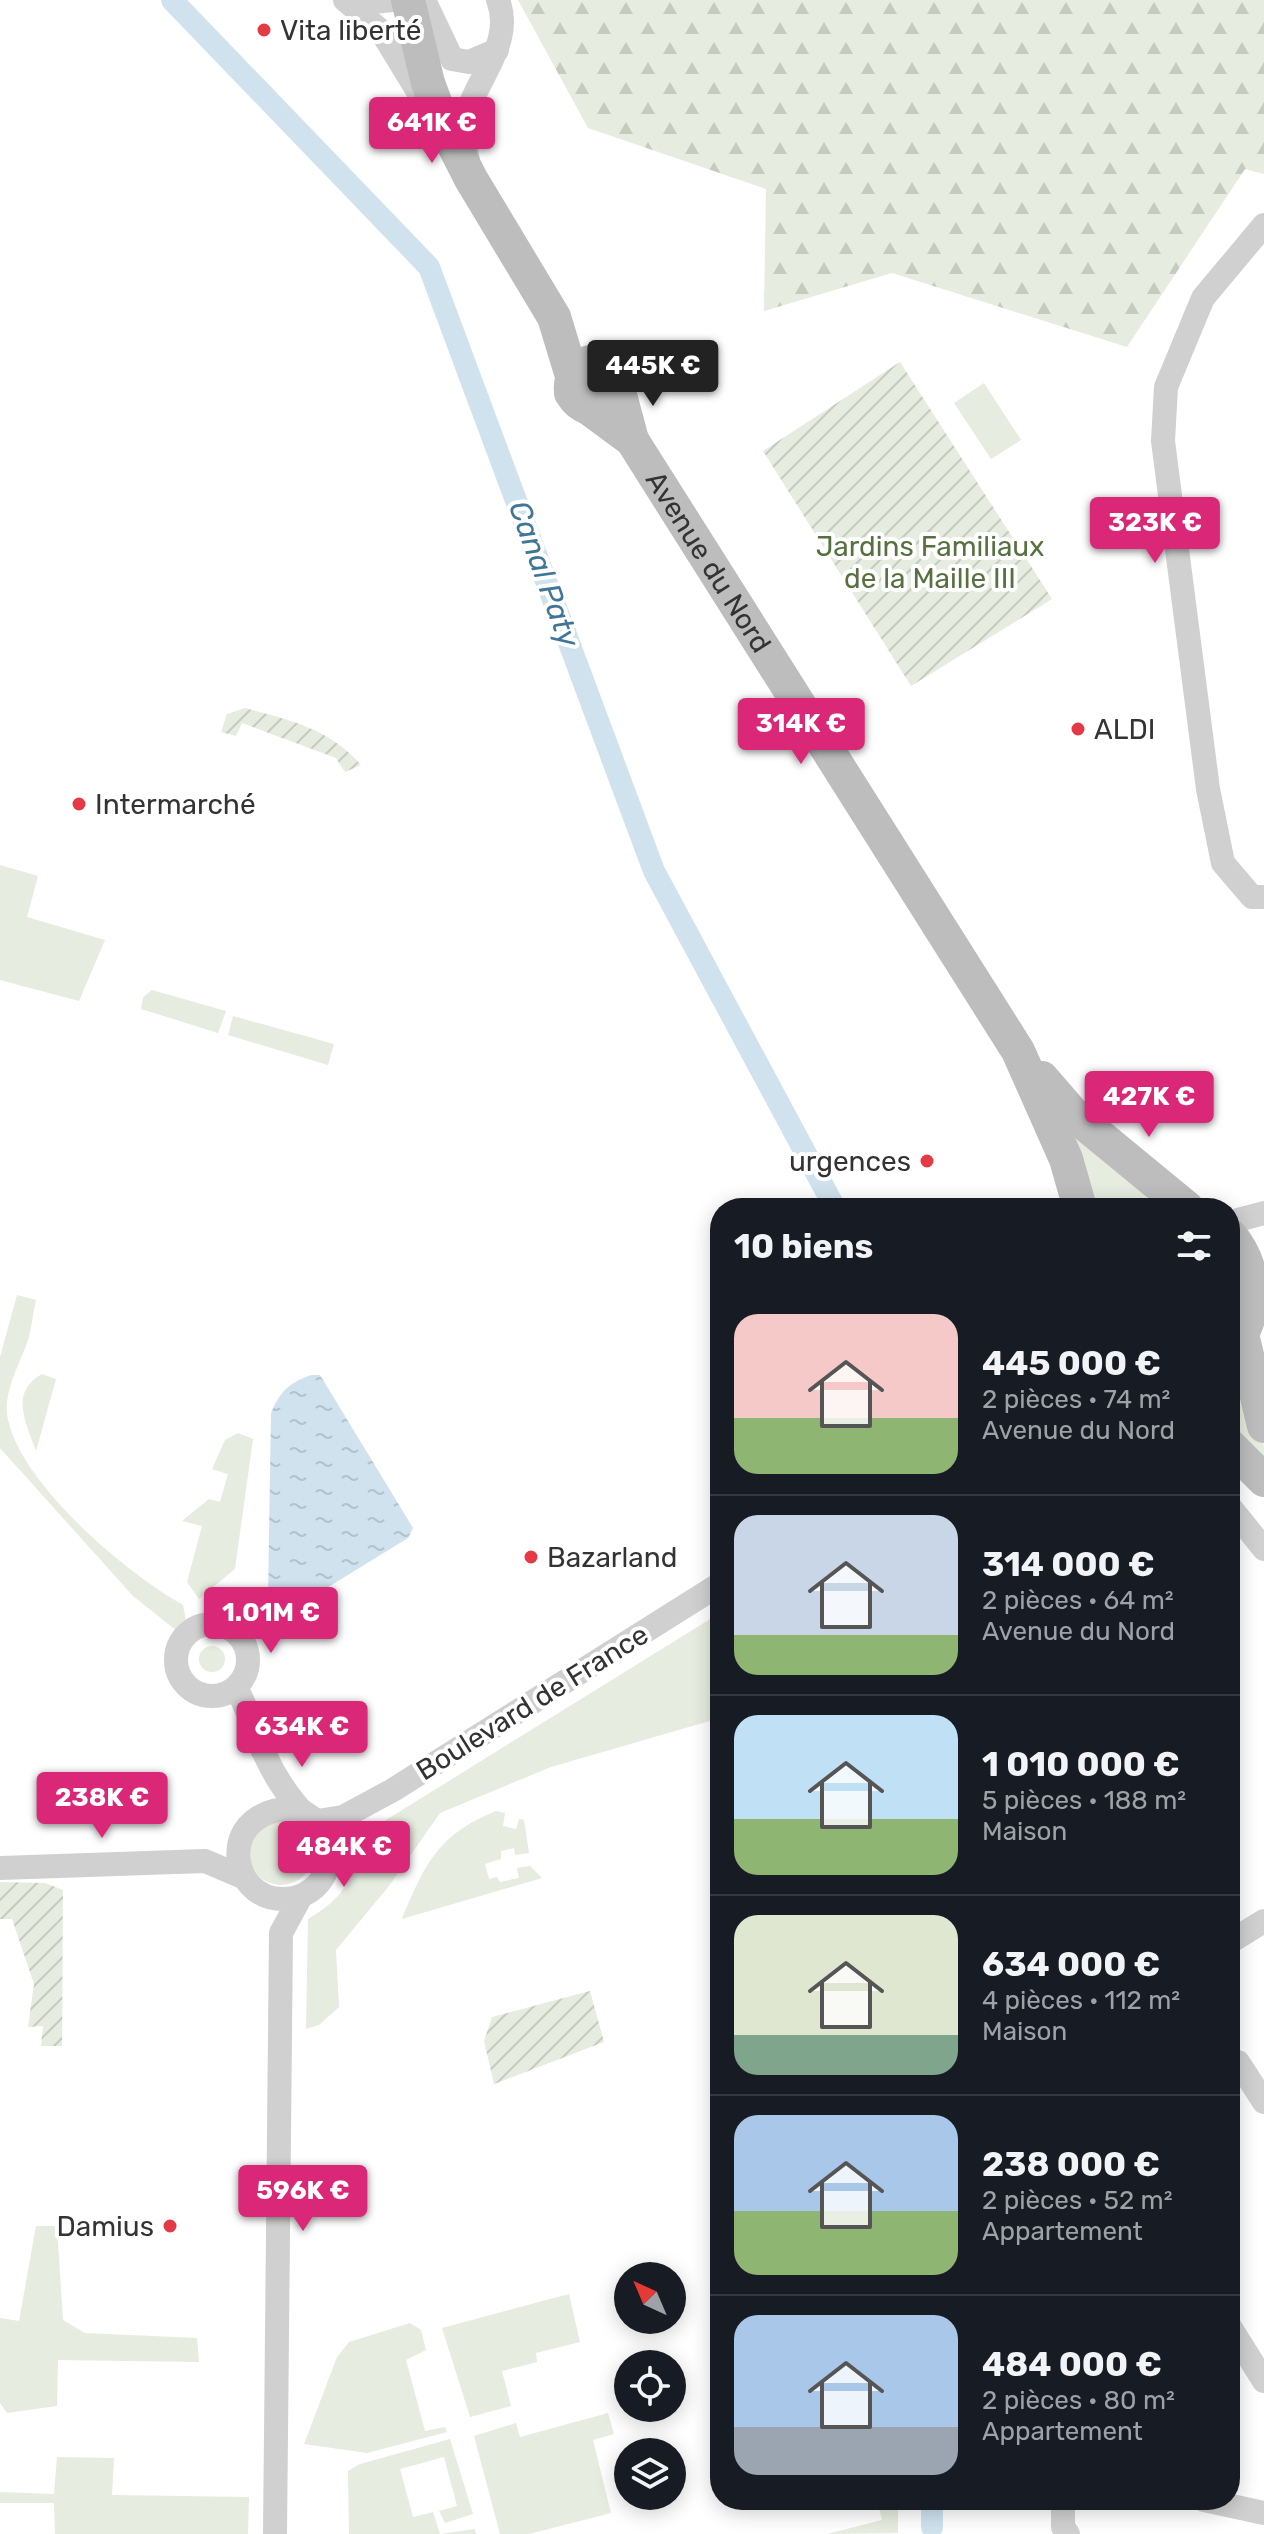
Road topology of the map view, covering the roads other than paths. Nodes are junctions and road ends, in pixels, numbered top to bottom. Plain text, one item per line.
1 (393, 0) edge
2 (408, 0) edge
3 (424, 0) edge
4 (498, 0) edge
5 (348, 2) edge
6 (497, 50) junction
7 (444, 126) junction
8 (471, 179) junction
9 (1264, 225) edge
10 (1264, 897) edge
11 (1018, 1051) junction
12 (1077, 1198) edge
13 (1175, 1198) edge
14 (1264, 1213) edge
15 (1240, 1219) edge
16 (1240, 1250) edge
17 (1247, 1317) edge
18 (1264, 1426) edge
19 (1240, 1456) edge
20 (1264, 1480) edge
21 (1240, 1519) edge
22 (1264, 1549) edge
23 (710, 1590) edge
24 (236, 1688) dead end
25 (264, 1755) junction
26 (268, 1811) junction
27 (308, 1815) junction
28 (343, 1817) junction
29 (240, 1841) junction
30 (329, 1847) junction
31 (205, 1861) junction
32 (0, 1868) edge
33 (254, 1886) junction
34 (301, 1896) junction
35 (1264, 1921) edge
36 (282, 1928) junction
37 (1240, 1936) edge
38 (1240, 2065) edge
39 (1264, 2102) edge
40 (1240, 2343) edge
41 (1264, 2381) edge
42 (1240, 2508) edge
43 (1063, 2510) edge
44 (1264, 2513) edge
45 (275, 2534) edge
46 (1068, 2534) edge

1 - 5 street
2 - 7 main road
3 - 6 street
4 - 6 street
5 - 7 street
6 - 8 street
7 - 8 main road
8 - 11 main road, Avenue du Nord
9 - 10 street
11 - 12 main road, Avenue du Nord
11 - 13 main road, Avenue du Nord
14 - 15 street
16 - 17 main road
17 - 18 main road
19 - 20 main road
21 - 22 street
23 - 28 street, Boulevard de France
24 - 25 street
25 - 26 street
25 - 27 street
26 - 27 street
26 - 29 street
27 - 28 street, Boulevard de France
27 - 30 street
28 - 30 street
29 - 31 street
29 - 33 street
30 - 34 street
31 - 32 street
31 - 33 street
33 - 34 street
33 - 36 street
34 - 36 street
35 - 37 street
36 - 45 street
38 - 39 street
40 - 41 street
42 - 44 street
43 - 46 street

